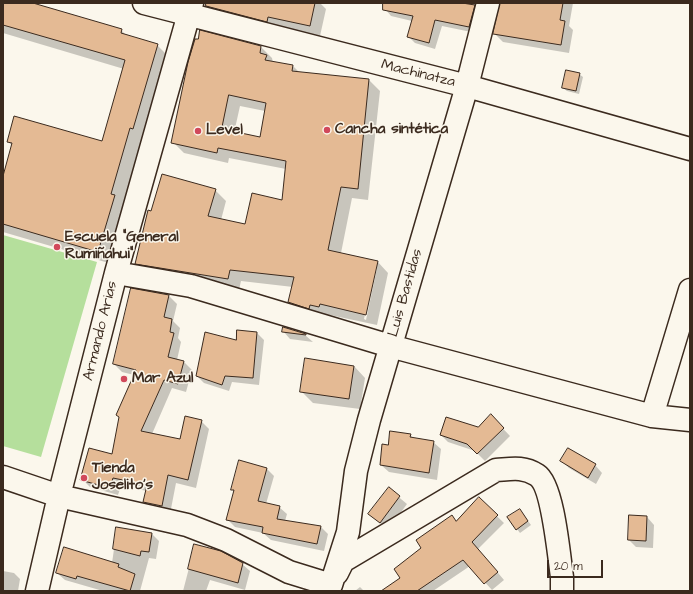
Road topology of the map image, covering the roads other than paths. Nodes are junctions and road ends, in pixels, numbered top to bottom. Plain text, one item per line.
1 (144, 3) edge
2 (488, 3) edge
3 (190, 9) edge
4 (467, 86) junction
5 (690, 149) edge
6 (116, 272) junction
7 (690, 290) edge
8 (390, 346) junction
9 (652, 416) junction
10 (690, 420) edge
11 (3, 477) edge
12 (59, 496) junction
13 (327, 588) edge
14 (37, 591) edge
15 (562, 591) edge

1 - 3 street, Machinatza
2 - 4 street, Luis Bastidas
3 - 4 street, Machinatza
3 - 6 street, Armando Arias
4 - 5 street, Machinatza
4 - 8 street, Luis Bastidas
6 - 8 street
6 - 12 street, Armando Arias
7 - 9 street
8 - 9 street
8 - 13 street, Luis Bastidas
9 - 10 street
11 - 12 street
12 - 13 street
12 - 14 street, Armando Arias
13 - 15 street

